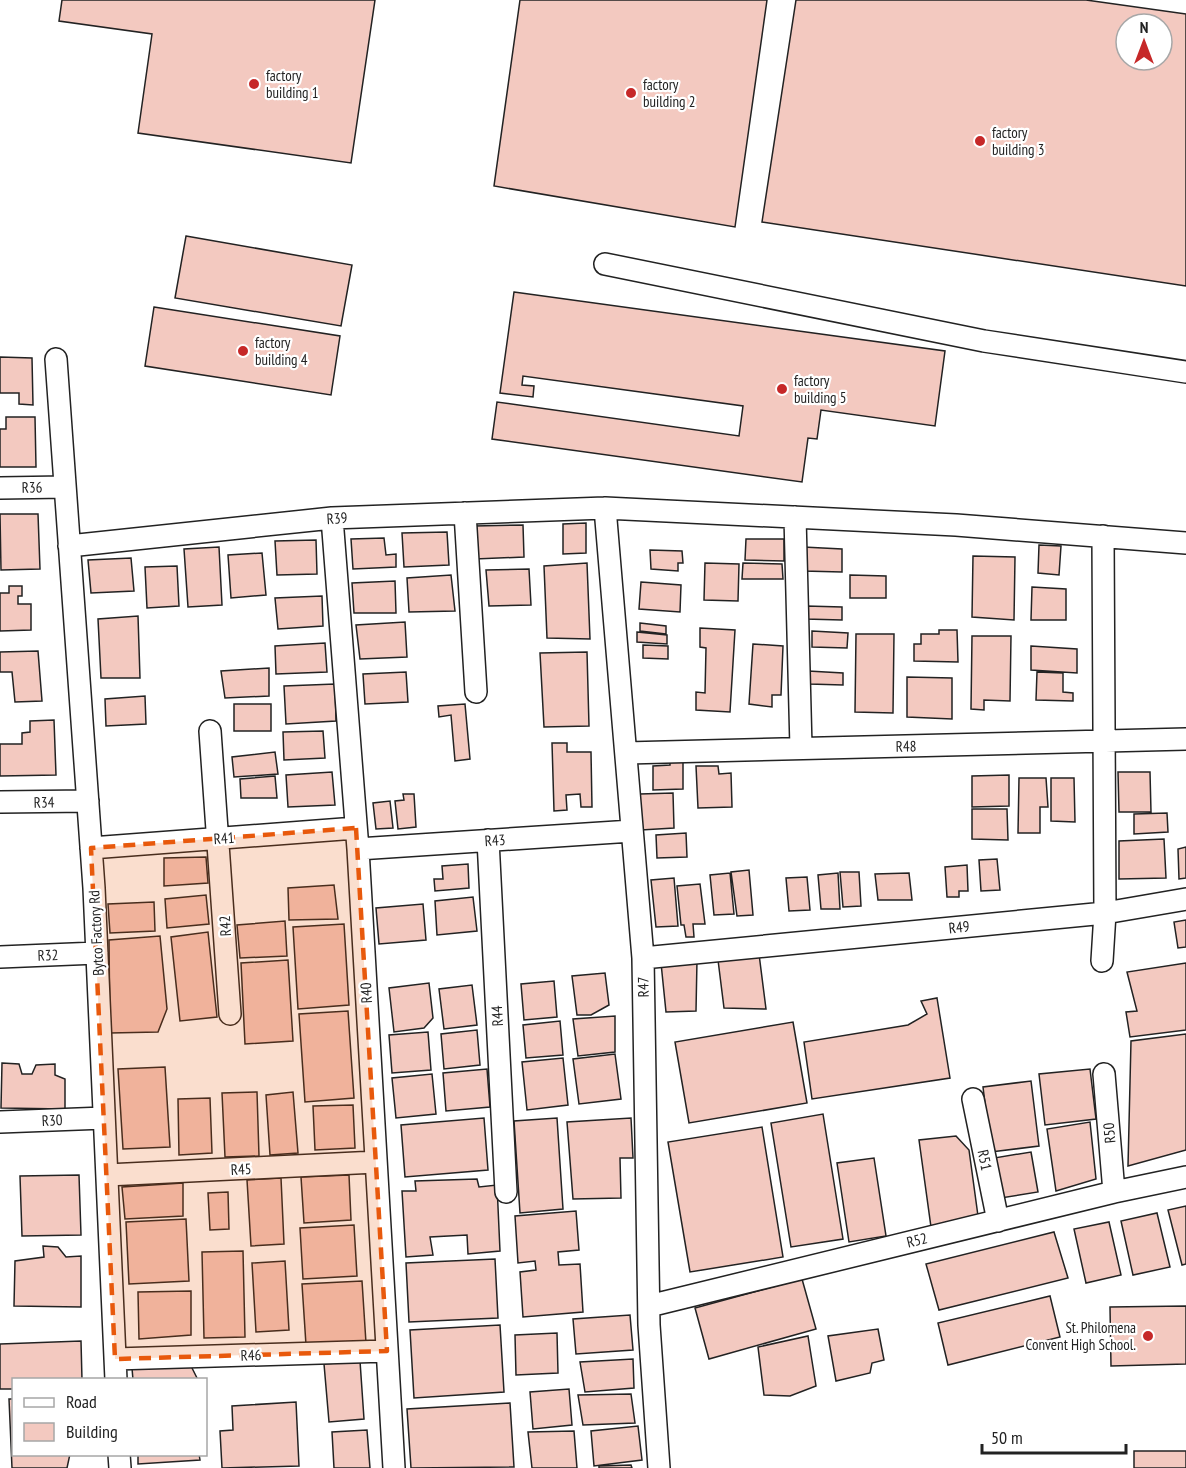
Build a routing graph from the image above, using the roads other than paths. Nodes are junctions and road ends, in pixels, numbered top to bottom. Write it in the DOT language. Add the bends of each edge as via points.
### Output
graph roads {
  1 [pos="605,264"];
  2 [pos="56,359"];
  3 [pos="1186,372"];
  4 [pos="65,487"];
  5 [pos="0,488"];
  6 [pos="605,508"];
  7 [pos="465,513"];
  8 [pos="795,517"];
  9 [pos="332,518"];
  10 [pos="1103,536"];
  11 [pos="1186,543"];
  12 [pos="69,546"];
  13 [pos="476,692"];
  14 [pos="210,731"];
  15 [pos="1186,739"];
  16 [pos="1103,741"];
  17 [pos="801,748"];
  18 [pos="626,753"];
  19 [pos="87,801"];
  20 [pos="0,802"];
  21 [pos="356,828"];
  22 [pos="632,831"];
  23 [pos="219,838"];
  24 [pos="488,840"];
  25 [pos="91,848"];
  26 [pos="358,849"];
  27 [pos="1186,899"];
  28 [pos="1105,913"];
  29 [pos="97,953"];
  30 [pos="0,957"];
  31 [pos="642,958"];
  32 [pos="1102,961"];
  33 [pos="230,1014"];
  34 [pos="1104,1074"];
  35 [pos="973,1099"];
  36 [pos="104,1118"];
  37 [pos="0,1122"];
  38 [pos="376,1162"];
  39 [pos="107,1175"];
  40 [pos="1186,1177"];
  41 [pos="506,1192"];
  42 [pos="1114,1192"];
  43 [pos="998,1221"];
  44 [pos="649,1306"];
  45 [pos="387,1351"];
  46 [pos="116,1369"];
  47 [pos="393,1468"];
  48 [pos="659,1468"];
  1 -- 3 [label="street" via="984,341"];
  2 -- 4 [label="street, Bytco Factory Rd"];
  4 -- 5 [label="street, R36"];
  4 -- 12 [label="street, Bytco Factory Rd"];
  6 -- 7 [label="street, R39"];
  6 -- 8 [label="street, R39"];
  6 -- 18 [label="street, R47"];
  7 -- 9 [label="street, R39"];
  7 -- 13 [label="street"];
  8 -- 10 [label="street, R39"];
  8 -- 17 [label="street"];
  9 -- 12 [label="street, R39"];
  9 -- 21 [label="street, R40"];
  10 -- 11 [label="street, R39"];
  10 -- 16 [label="street"];
  12 -- 19 [label="street, Bytco Factory Rd"];
  14 -- 23 [label="street, R42"];
  15 -- 16 [label="street, R48"];
  16 -- 17 [label="street, R48"];
  16 -- 28 [label="street"];
  17 -- 18 [label="street, R48"];
  18 -- 22 [label="street, R47"];
  19 -- 20 [label="street, R34"];
  19 -- 25 [label="street, Bytco Factory Rd"];
  21 -- 23 [label="street, R41"];
  21 -- 26 [label="street, R40"];
  22 -- 24 [label="street, R43"];
  22 -- 31 [label="street, R47"];
  23 -- 25 [label="street, R41"];
  23 -- 33 [label="street, R42"];
  24 -- 26 [label="street, R43"];
  24 -- 41 [label="street, R44"];
  25 -- 29 [label="street, Bytco Factory Rd"];
  26 -- 38 [label="street, R40"];
  27 -- 28 [label="street, R49"];
  28 -- 31 [label="street, R49"];
  28 -- 32 [label="street"];
  29 -- 30 [label="street, R32"];
  29 -- 36 [label="street, Bytco Factory Rd"];
  31 -- 44 [label="street, R47"];
  34 -- 42 [label="street, R50"];
  35 -- 43 [label="street, R51"];
  36 -- 37 [label="street, R30"];
  36 -- 39 [label="street, Bytco Factory Rd"];
  38 -- 39 [label="street, R45"];
  38 -- 45 [label="street, R40"];
  39 -- 46 [label="street, Bytco Factory Rd"];
  40 -- 42 [label="street, R52"];
  42 -- 43 [label="street, R52"];
  43 -- 44 [label="street, R52"];
  44 -- 48 [label="street, R47"];
  45 -- 46 [label="street, R46"];
  45 -- 47 [label="street, R40"];
}
